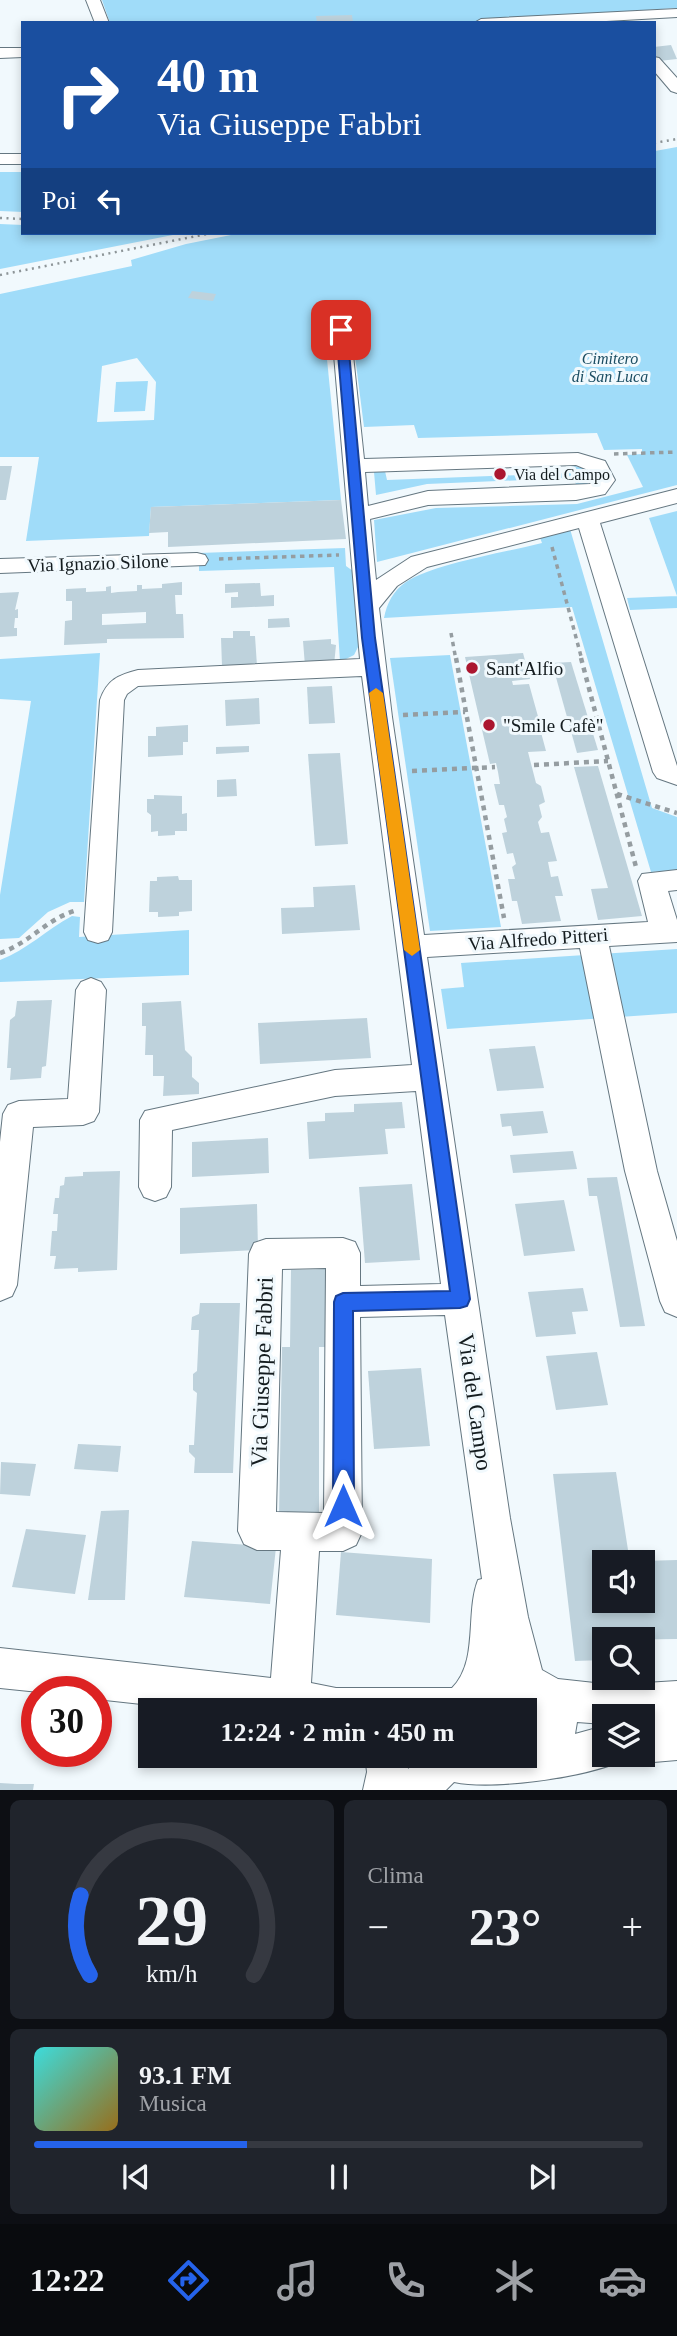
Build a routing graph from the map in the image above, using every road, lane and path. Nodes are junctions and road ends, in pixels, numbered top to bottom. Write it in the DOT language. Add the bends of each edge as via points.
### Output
graph roads {
  1 [pos="93,0"];
  2 [pos="677,13"];
  3 [pos="101,21"];
  4 [pos="510,21"];
  5 [pos="21,52"];
  6 [pos="0,53"];
  7 [pos="656,64"];
  8 [pos="656,84"];
  9 [pos="677,90"];
  10 [pos="0,159"];
  11 [pos="21,159"];
  12 [pos="339,308"];
  13 [pos="677,452"];
  14 [pos="353,457"];
  15 [pos="595,460"];
  16 [pos="677,496"];
  17 [pos="359,515"];
  18 [pos="587,518"];
  19 [pos="551,545"];
  20 [pos="362,554"];
  21 [pos="197,560"];
  22 [pos="0,566"];
  23 [pos="367,608"];
  24 [pos="450,633"];
  25 [pos="373,667"];
  26 [pos="465,712"];
  27 [pos="379,716"];
  28 [pos="608,761"];
  29 [pos="534,765"];
  30 [pos="495,767"];
  31 [pos="475,768"];
  32 [pos="387,773"];
  33 [pos="677,776"];
  34 [pos="617,793"];
  35 [pos="677,813"];
  36 [pos="637,872"];
  37 [pos="677,880"];
  38 [pos="99,920"];
  39 [pos="671,931"];
  40 [pos="592,936"];
  41 [pos="509,941"];
  42 [pos="411,947"];
  43 [pos="0,953"];
  44 [pos="91,990"];
  45 [pos="429,1077"];
  46 [pos="155,1187"];
  47 [pos="0,1285"];
  48 [pos="460,1299"];
  49 [pos="677,1301"];
  50 [pos="343,1302"];
  51 [pos="491,1518"];
  52 [pos="301,1532"];
  53 [pos="0,1668"];
  54 [pos="538,1691"];
  55 [pos="272,1698"];
  56 [pos="290,1698"];
  57 [pos="467,1698"];
  58 [pos="472,1698"];
  59 [pos="677,1701"];
  60 [pos="677,1739"];
  61 [pos="655,1741"];
  62 [pos="592,1750"];
  63 [pos="538,1764"];
  64 [pos="388,1768"];
  65 [pos="466,1769"];
  66 [pos="384,1790"];
  67 [pos="417,1790"];
  1 -- 3 [label="street"];
  2 -- 4 [label="street"];
  5 -- 6 [label="street"];
  7 -- 9 [label="street"];
  8 -- 9 [label="street" via="664,93"];
  10 -- 11 [label="street"];
  12 -- 14 [label="street, Via del Campo"];
  13 -- 15 [label="path"];
  14 -- 15 [label="street"];
  14 -- 17 [label="street, Via del Campo"];
  15 -- 17 [label="street" via="604,480 589,491 428,498"];
  16 -- 18 [label="street"];
  17 -- 20 [label="street, Via del Campo"];
  18 -- 23 [label="street" via="419,562 394,576"];
  18 -- 33 [label="street" via="666,772"];
  19 -- 28 [label="path"];
  20 -- 21 [label="path"];
  20 -- 23 [label="street, Via del Campo"];
  21 -- 22 [label="street, Via Ignazio Silone"];
  23 -- 25 [label="street, Via del Campo"];
  24 -- 26 [label="path"];
  25 -- 27 [label="street, Via del Campo"];
  25 -- 38 [label="street" via="138,678 122,683 112,700"];
  26 -- 27 [label="path"];
  26 -- 31 [label="path"];
  27 -- 32 [label="street, Via del Campo"];
  28 -- 29 [label="path"];
  28 -- 34 [label="path"];
  30 -- 31 [label="path"];
  31 -- 32 [label="path"];
  31 -- 41 [label="path"];
  32 -- 42 [label="street, Via del Campo"];
  34 -- 35 [label="path"];
  34 -- 36 [label="path"];
  37 -- 39 [label="street, Via Alfredo Pitteri" via="652,881"];
  38 -- 43 [label="path" via="74,911 58,916 22,944"];
  39 -- 40 [label="street, Via Alfredo Pitteri"];
  40 -- 41 [label="street, Via Alfredo Pitteri"];
  40 -- 49 [label="street" via="641,1171"];
  41 -- 42 [label="street, Via Alfredo Pitteri"];
  42 -- 45 [label="street, Via del Campo"];
  44 -- 47 [label="street" via="83,1112 19,1114"];
  45 -- 46 [label="street" via="335,1083 156,1120"];
  45 -- 48 [label="street, Via del Campo"];
  48 -- 50 [label="street"];
  48 -- 51 [label="street, Via del Campo"];
  50 -- 52 [label="street, Via Giuseppe Fabbri" via="343,1532"];
  50 -- 52 [label="street, Via Giuseppe Fabbri" via="343,1253 266,1254 257,1531"];
  51 -- 54 [label="street, Via del Campo" via="508,1617"];
  51 -- 57 [label="street, Via del Campo" via="492,1623 486,1661"];
  52 -- 56 [label="street"];
  53 -- 55 [label="street"];
  54 -- 58 [label="street" via="508,1682 489,1685"];
  54 -- 59 [label="street" via="613,1705"];
  54 -- 63 [label="street" via="556,1709 557,1727 551,1747"];
  60 -- 61 [label="street"];
  62 -- 63 [label="street"];
  63 -- 65 [label="street" via="503,1777"];
  64 -- 66 [label="street"];
  65 -- 67 [label="street"];
}
